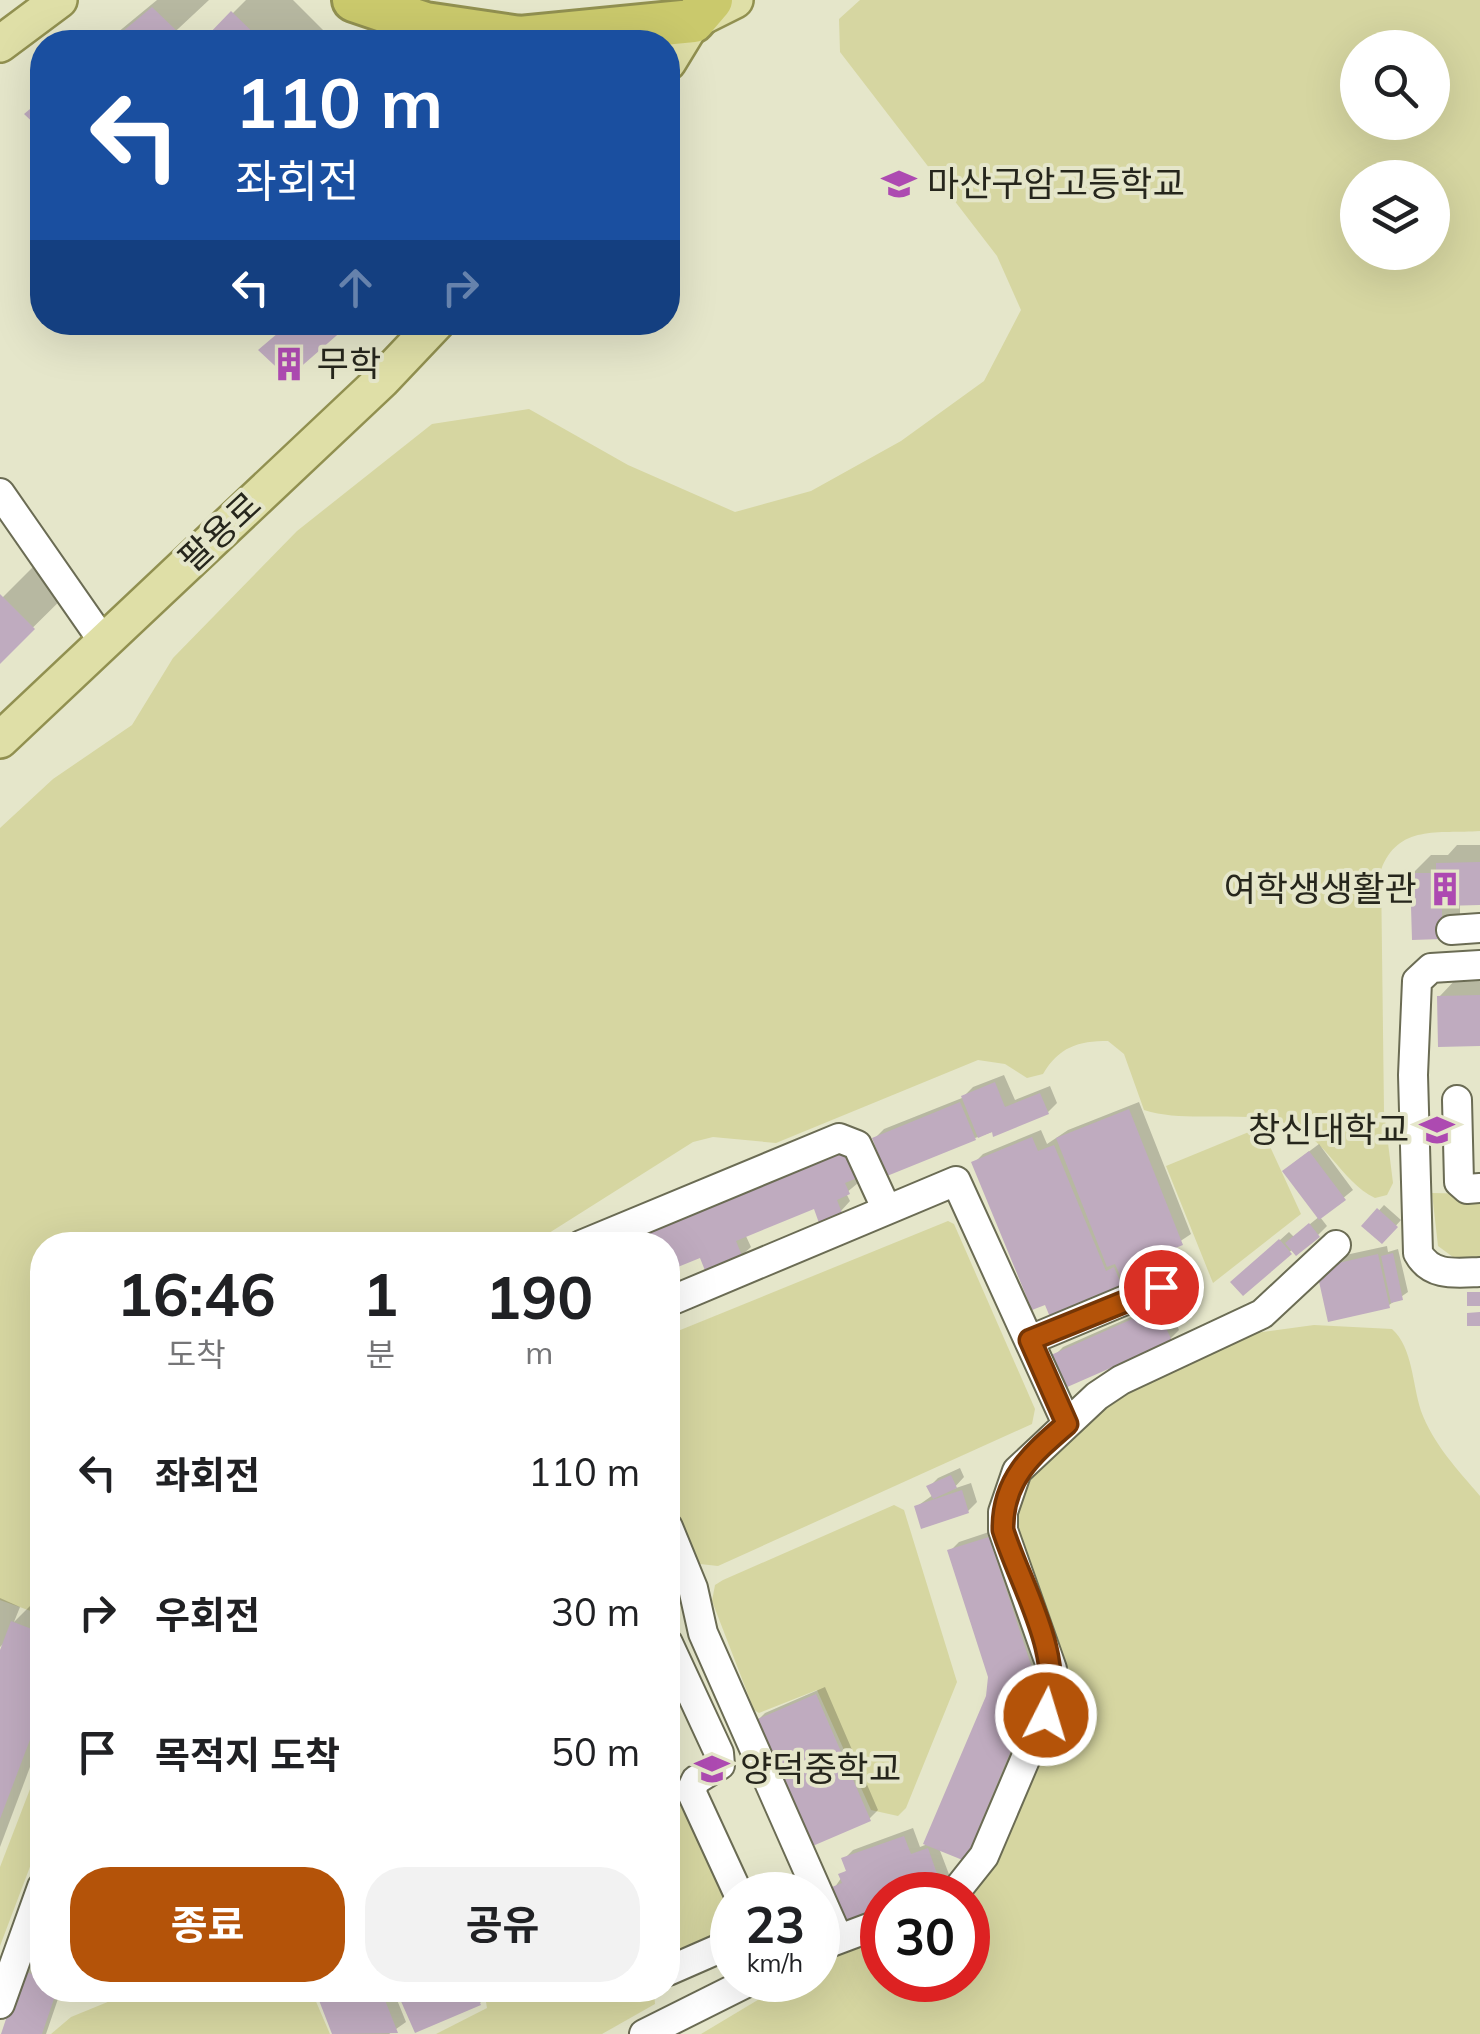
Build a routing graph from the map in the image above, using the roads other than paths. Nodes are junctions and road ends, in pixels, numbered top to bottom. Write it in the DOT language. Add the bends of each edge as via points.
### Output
graph roads {
  1 [pos="59,0"];
  2 [pos="354,0"];
  3 [pos="735,0"];
  4 [pos="700,7"];
  5 [pos="462,30"];
  6 [pos="578,30"];
  7 [pos="680,41"];
  8 [pos="0,44"];
  9 [pos="425,335"];
  10 [pos="0,494"];
  11 [pos="11,529"];
  12 [pos="103,641"];
  13 [pos="0,740"];
  14 [pos="1480,928"];
  15 [pos="1451,930"];
  16 [pos="1480,964"];
  17 [pos="1468,1100"];
  18 [pos="1414,1101"];
  19 [pos="1480,1188"];
  20 [pos="886,1208"];
  21 [pos="612,1232"];
  22 [pos="1336,1245"];
  23 [pos="1480,1272"];
  24 [pos="680,1297"];
  25 [pos="1176,1306"];
  26 [pos="1030,1340"];
  27 [pos="1067,1424"];
  28 [pos="680,1557"];
  29 [pos="680,1668"];
  30 [pos="728,1872"];
  31 [pos="799,1872"];
  32 [pos="971,1872"];
  33 [pos="30,1921"];
  34 [pos="710,1953"];
  35 [pos="680,1967"];
  36 [pos="710,2001"];
  37 [pos="678,2002"];
  38 [pos="0,2004"];
  39 [pos="684,2014"];
  40 [pos="644,2034"];
  1 -- 8 [label="main road"];
  2 -- 5 [label="highway"];
  3 -- 4 [label="main road"];
  4 -- 6 [label="highway"];
  4 -- 7 [label="main road"];
  9 -- 12 [label="main road, 팔용로"];
  10 -- 11 [label="street"];
  11 -- 12 [label="street"];
  12 -- 13 [label="main road, 팔용로"];
  14 -- 15 [label="street"];
  16 -- 18 [label="street" via="1431,968 1417,981"];
  17 -- 18 [label="street"];
  17 -- 19 [label="street" via="1459,1182"];
  18 -- 23 [label="street" via="1418,1252 1422,1262 1442,1272"];
  20 -- 21 [label="street" via="857,1145 839,1138"];
  20 -- 24 [label="street"];
  20 -- 26 [label="street" via="948,1181 961,1184"];
  22 -- 27 [label="street" via="1262,1314 1121,1380"];
  25 -- 26 [label="street" via="1161,1287"];
  26 -- 27 [label="street"];
  27 -- 32 [label="street" via="1016,1471 1003,1512 1008,1545 1052,1669 1053,1694"];
  28 -- 31 [label="street" via="703,1633"];
  29 -- 30 [label="street" via="719,1753 720,1765 691,1791"];
  33 -- 38 [label="street"];
  34 -- 35 [label="street"];
  36 -- 39 [label="street"];
  37 -- 39 [label="street"];
  39 -- 40 [label="street"];
}
